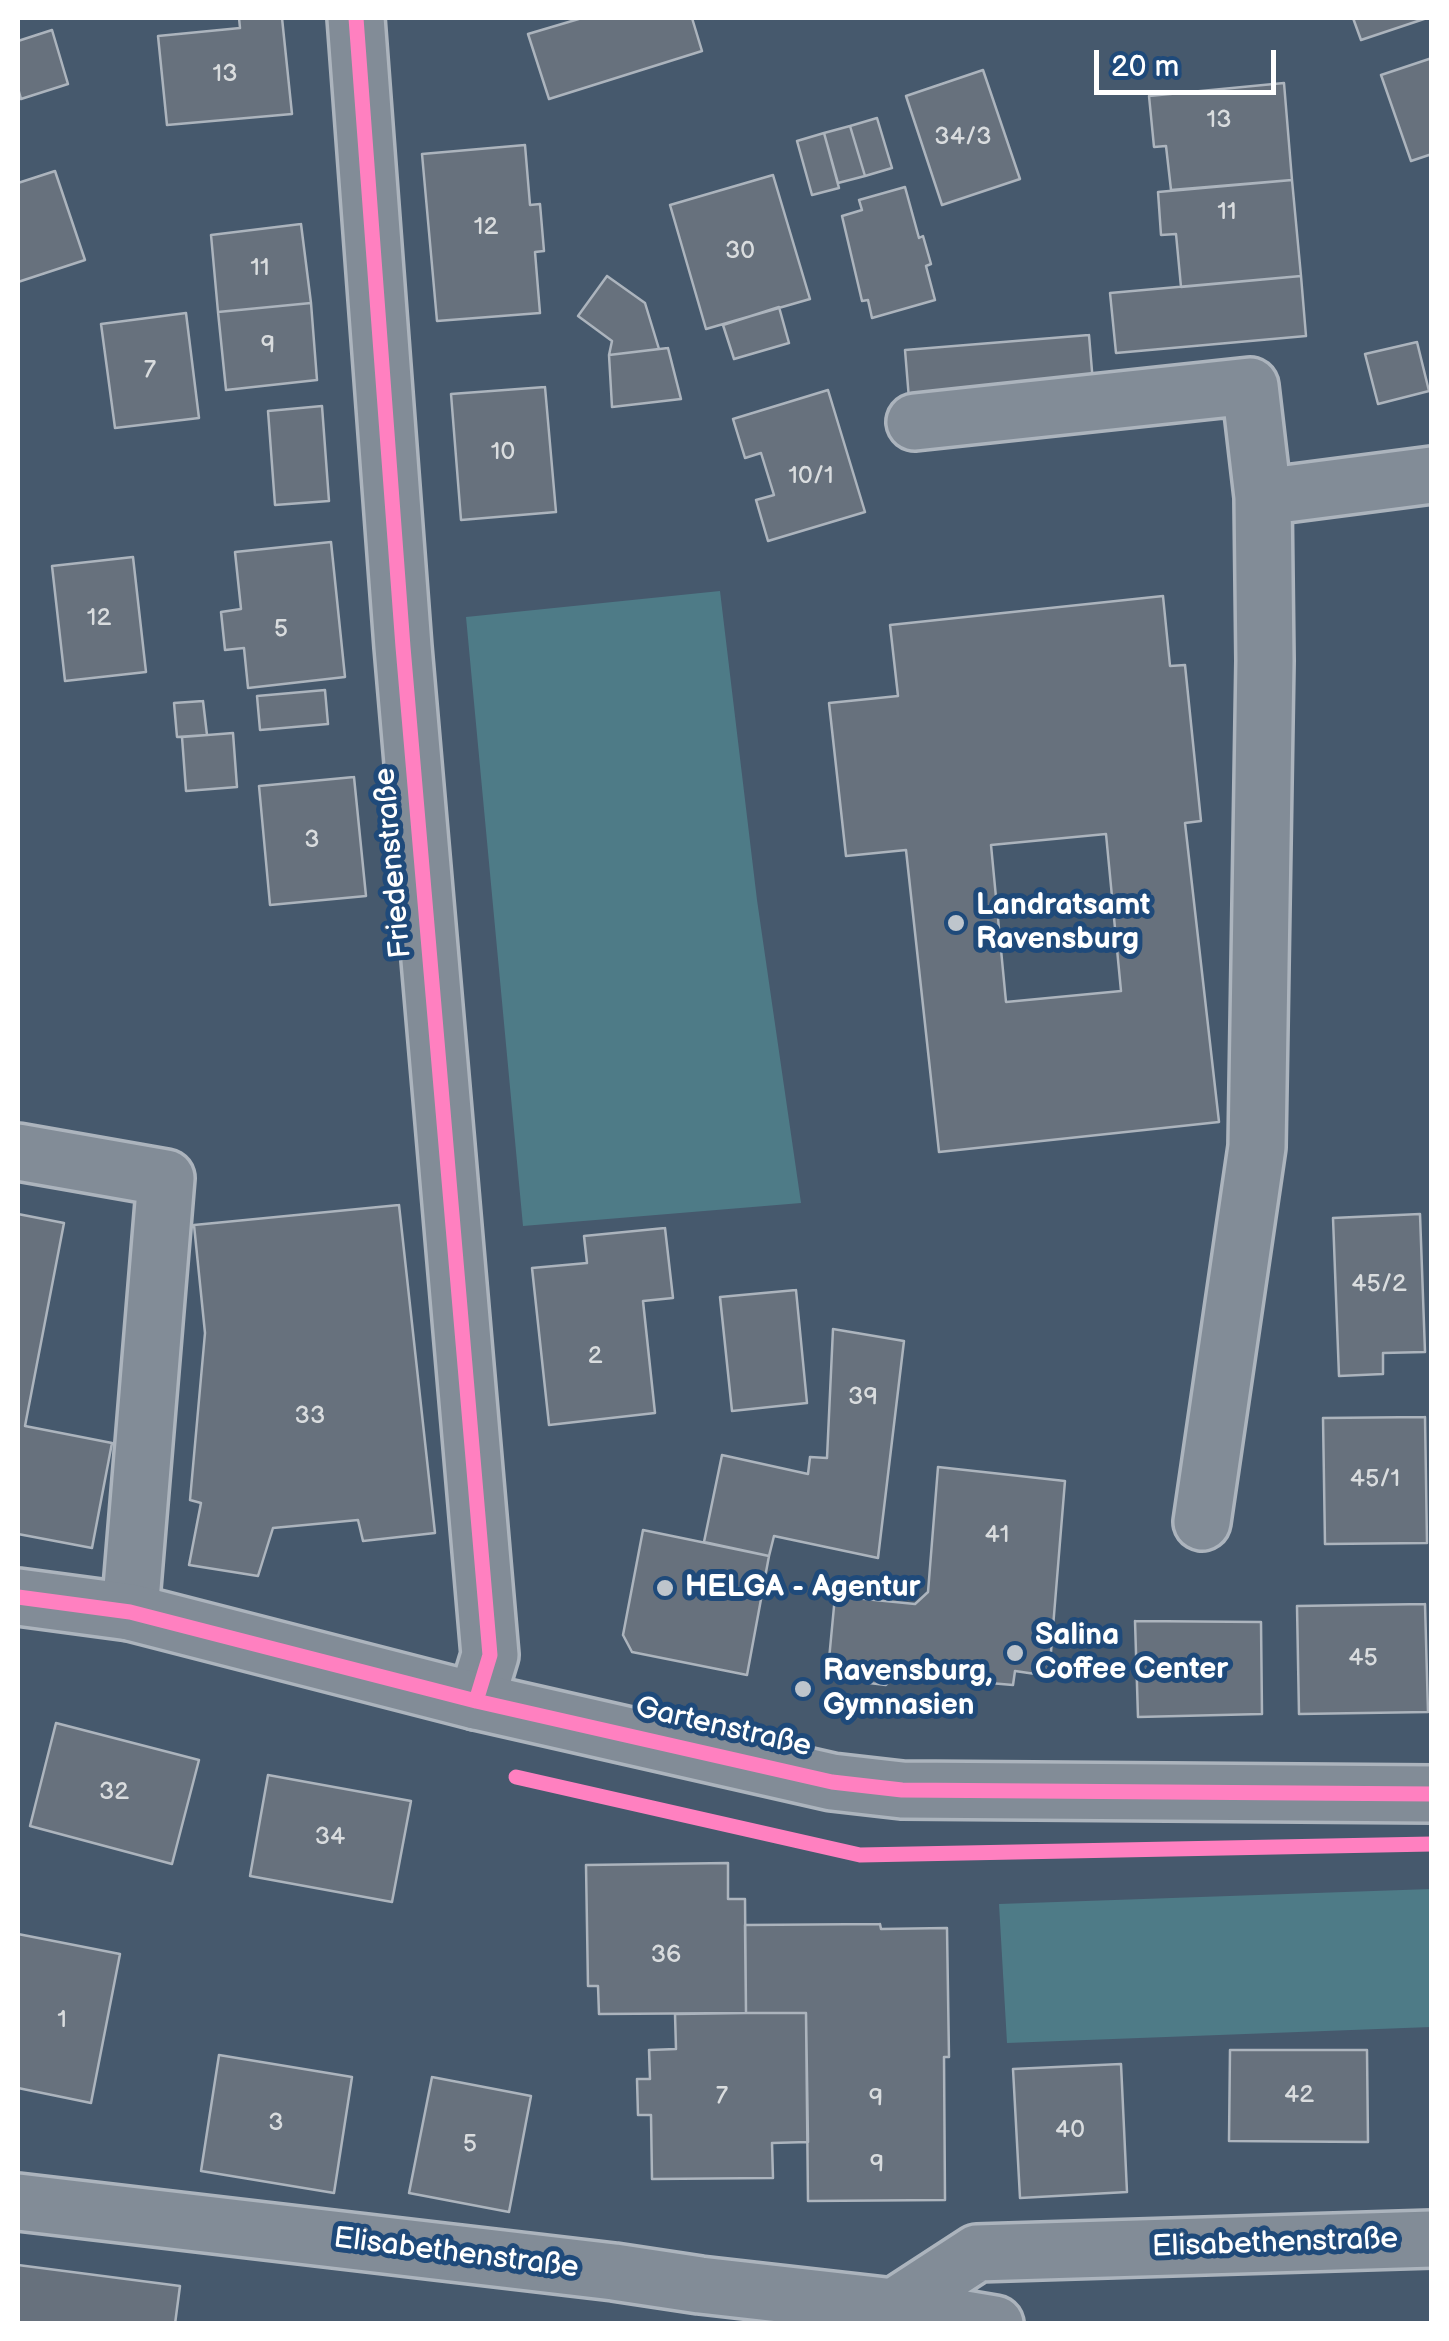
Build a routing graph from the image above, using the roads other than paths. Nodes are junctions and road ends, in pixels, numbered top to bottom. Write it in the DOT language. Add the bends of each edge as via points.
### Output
graph roads {
  1 [pos="356,18"];
  2 [pos="915,422"];
  3 [pos="1432,474"];
  4 [pos="1263,496"];
  5 [pos="18,1152"];
  6 [pos="1202,1522"];
  7 [pos="18,1597"];
  8 [pos="130,1612"];
  9 [pos="476,1701"];
  10 [pos="1432,1794"];
  11 [pos="18,2202"];
  12 [pos="1432,2238"];
  13 [pos="894,2307"];
  14 [pos="995,2324"];
  1 -- 9 [label="street, Friedenstraße" via="490,1655"];
  2 -- 4 [label="street" via="1250,386"];
  3 -- 4 [label="street"];
  4 -- 6 [label="street" via="1258,1147"];
  5 -- 8 [label="street" via="166,1178"];
  7 -- 8 [label="street, Gartenstraße"];
  8 -- 9 [label="street, Gartenstraße"];
  9 -- 10 [label="street, Gartenstraße" via="832,1782 902,1790"];
  11 -- 13 [label="street, Elisabethenstraße"];
  12 -- 13 [label="street, Elisabethenstraße" via="977,2253"];
  13 -- 14 [label="street, Elisabethenstraße"];
}
